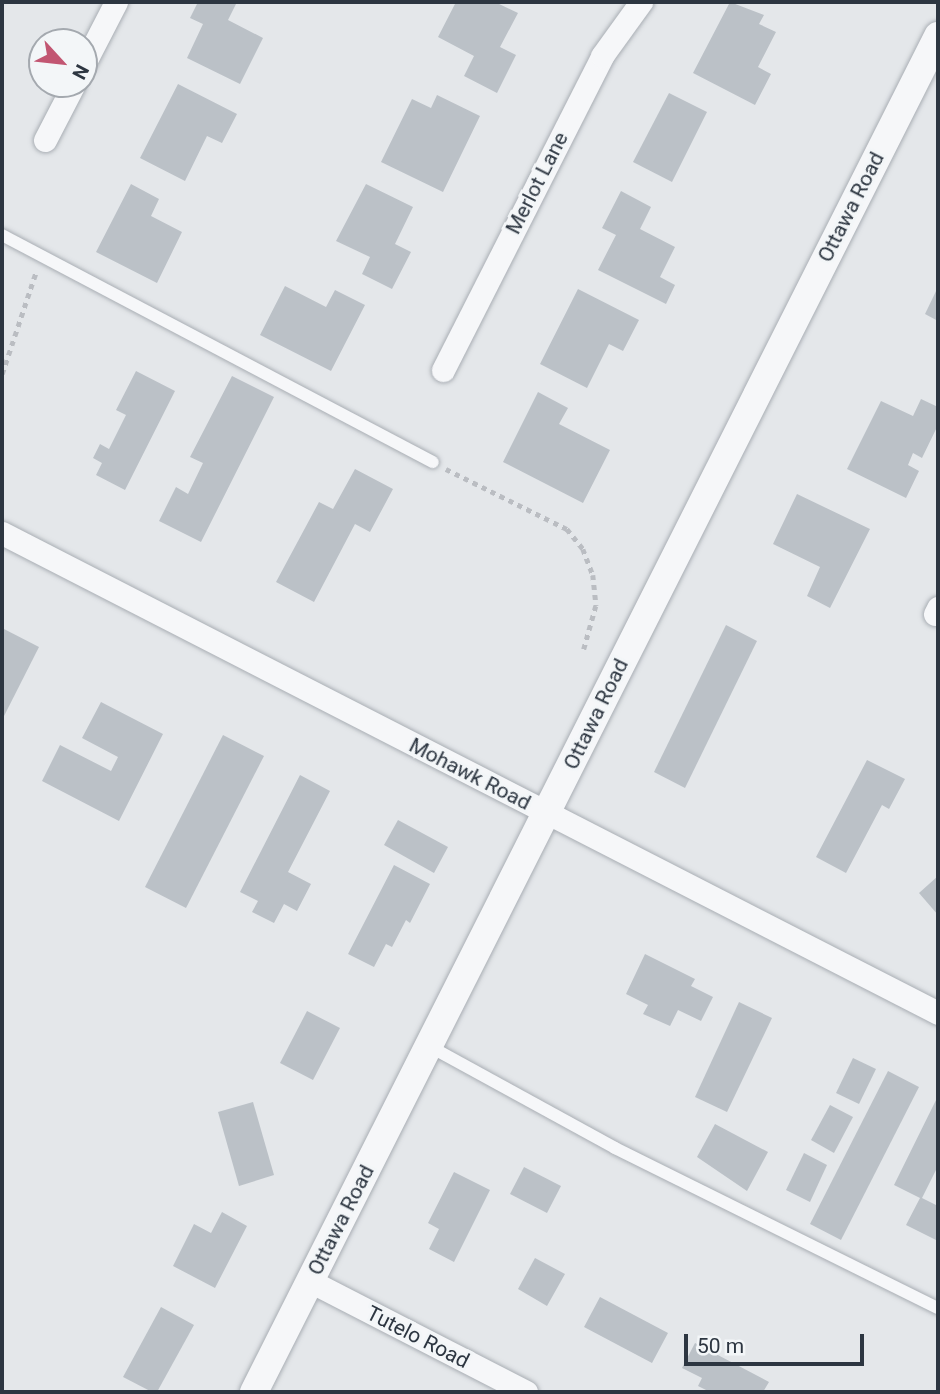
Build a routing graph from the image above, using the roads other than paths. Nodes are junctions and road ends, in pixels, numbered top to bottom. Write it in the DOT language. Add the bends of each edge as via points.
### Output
graph roads {
  1 [pos="116,2"];
  2 [pos="641,2"];
  3 [pos="938,36"];
  4 [pos="98,37"];
  5 [pos="67,98"];
  6 [pos="45,140"];
  7 [pos="2,235"];
  8 [pos="443,370"];
  9 [pos="433,462"];
  10 [pos="2,533"];
  11 [pos="547,814"];
  12 [pos="938,1013"];
  13 [pos="429,1046"];
  14 [pos="310,1281"];
  15 [pos="938,1308"];
  16 [pos="254,1392"];
  17 [pos="526,1392"];
  1 -- 4 [label="street"];
  2 -- 8 [label="street, Merlot Lane" via="602,56"];
  3 -- 11 [label="street, Ottawa Road"];
  5 -- 6 [label="street"];
  7 -- 9 [label="lane"];
  10 -- 11 [label="street, Mohawk Road"];
  11 -- 12 [label="street, Mohawk Road"];
  11 -- 13 [label="street, Ottawa Road"];
  13 -- 14 [label="street, Ottawa Road"];
  13 -- 15 [label="lane" via="615,1148"];
  14 -- 16 [label="street, Ottawa Road"];
  14 -- 17 [label="street, Tutelo Road"];
}
